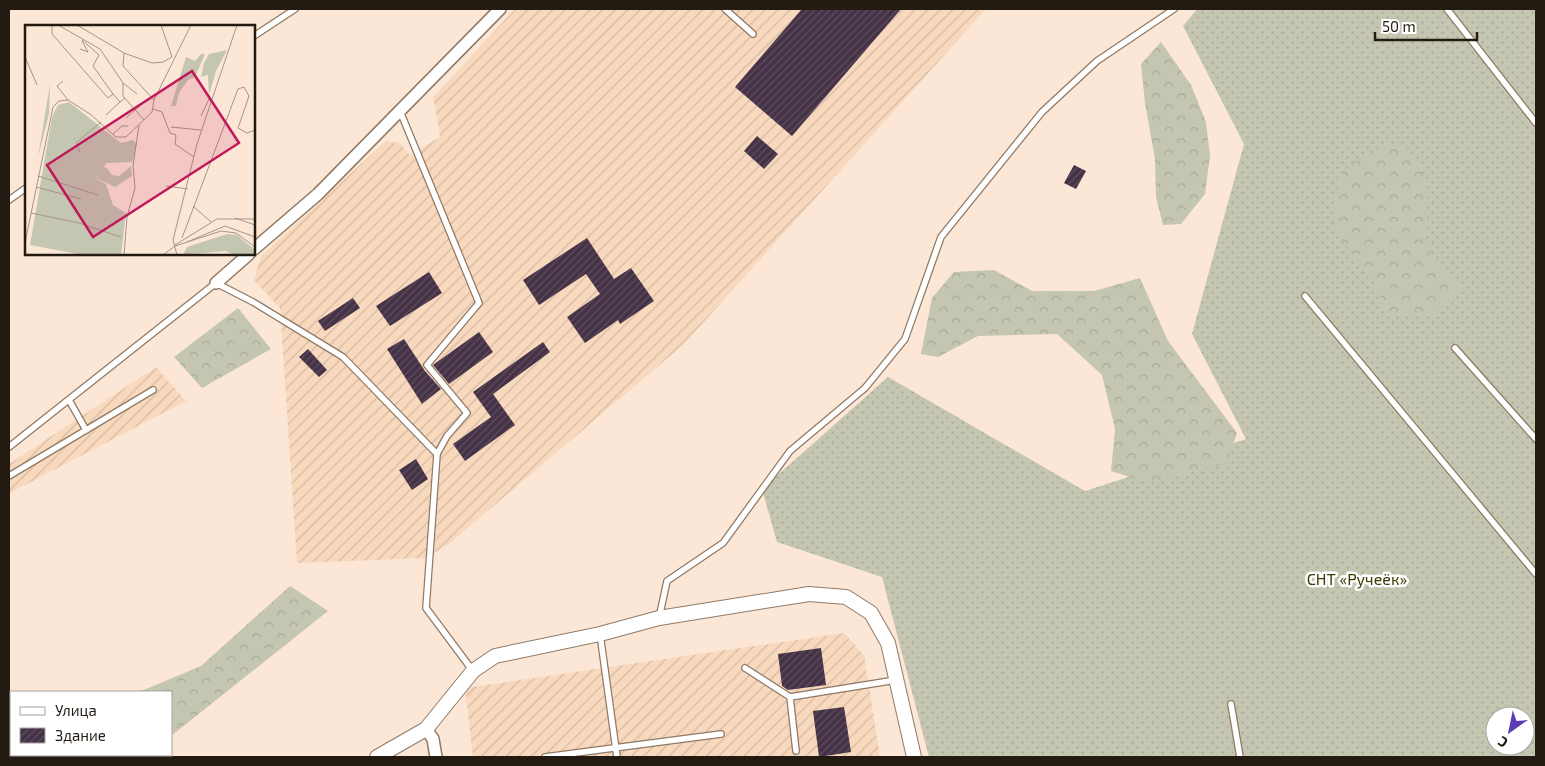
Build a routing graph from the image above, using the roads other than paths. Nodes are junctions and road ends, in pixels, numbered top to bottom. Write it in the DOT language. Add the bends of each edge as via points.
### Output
graph roads {
  1 [pos="295,9"];
  2 [pos="500,9"];
  3 [pos="725,9"];
  4 [pos="1174,9"];
  5 [pos="1447,9"];
  6 [pos="753,34"];
  7 [pos="255,35"];
  8 [pos="400,110"];
  9 [pos="1536,123"];
  10 [pos="25,189"];
  11 [pos="9,200"];
  12 [pos="255,248"];
  13 [pos="247,255"];
  14 [pos="216,283"];
  15 [pos="1305,296"];
  16 [pos="1455,348"];
  17 [pos="153,390"];
  18 [pos="69,400"];
  19 [pos="86,430"];
  20 [pos="1536,439"];
  21 [pos="9,447"];
  22 [pos="437,454"];
  23 [pos="9,476"];
  24 [pos="1536,574"];
  25 [pos="659,618"];
  26 [pos="600,634"];
  27 [pos="745,668"];
  28 [pos="473,671"];
  29 [pos="896,680"];
  30 [pos="790,697"];
  31 [pos="1231,704"];
  32 [pos="426,729"];
  33 [pos="721,734"];
  34 [pos="616,748"];
  35 [pos="796,751"];
  36 [pos="377,757"];
  37 [pos="436,757"];
  38 [pos="545,757"];
  39 [pos="617,757"];
  40 [pos="914,757"];
  41 [pos="1240,757"];
  1 -- 7 [label="lane"];
  2 -- 8 [label="street"];
  3 -- 6 [label="lane"];
  4 -- 25 [label="lane" via="1097,61 1042,112 941,237 905,339 865,388 790,451 724,543 667,580"];
  5 -- 9 [label="lane"];
  8 -- 12 [label="street" via="318,194"];
  8 -- 22 [label="lane" via="479,303 427,364 466,413 446,436"];
  10 -- 11 [label="lane"];
  13 -- 14 [label="street"];
  14 -- 18 [label="lane"];
  14 -- 22 [label="lane" via="343,357"];
  15 -- 24 [label="lane"];
  16 -- 20 [label="lane"];
  17 -- 19 [label="lane"];
  18 -- 19 [label="lane"];
  18 -- 21 [label="lane"];
  19 -- 23 [label="lane"];
  22 -- 28 [label="lane" via="426,608"];
  25 -- 26 [label="street"];
  25 -- 29 [label="street" via="809,594 846,597 871,613 888,643"];
  26 -- 28 [label="street" via="495,656"];
  26 -- 34 [label="lane"];
  27 -- 30 [label="lane"];
  28 -- 32 [label="street"];
  29 -- 30 [label="lane"];
  29 -- 40 [label="street"];
  30 -- 35 [label="lane"];
  31 -- 41 [label="lane"];
  32 -- 36 [label="street"];
  32 -- 37 [label="street" via="433,739"];
  33 -- 34 [label="lane"];
  34 -- 38 [label="lane"];
  34 -- 39 [label="lane"];
}
